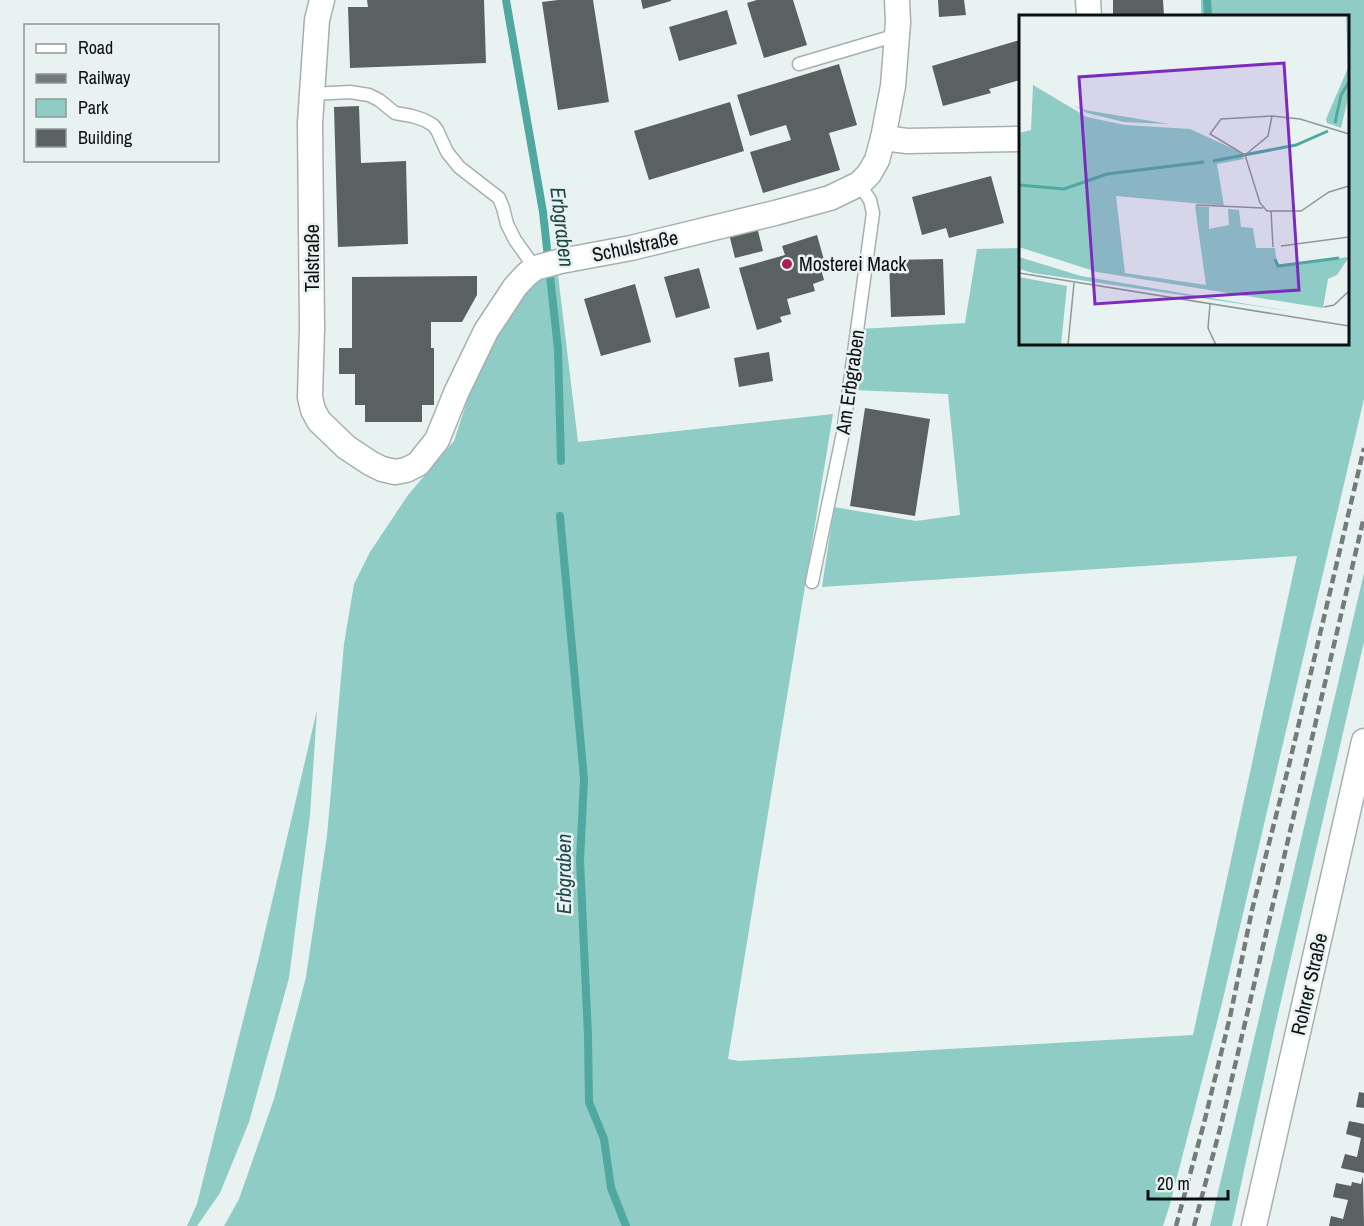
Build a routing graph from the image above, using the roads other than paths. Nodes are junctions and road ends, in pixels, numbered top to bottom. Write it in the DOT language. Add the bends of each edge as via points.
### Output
graph roads {
  1 [pos="322,0"];
  2 [pos="897,0"];
  3 [pos="1088,0"];
  4 [pos="1089,15"];
  5 [pos="897,35"];
  6 [pos="799,64"];
  7 [pos="312,94"];
  8 [pos="883,138"];
  9 [pos="1019,139"];
  10 [pos="859,184"];
  11 [pos="535,268"];
  12 [pos="395,472"];
  13 [pos="812,582"];
  14 [pos="1364,741"];
  15 [pos="1254,1226"];
  1 -- 7 [label="street, Talstraße"];
  2 -- 5 [label="street"];
  3 -- 4 [label="street"];
  5 -- 6 [label="lane"];
  5 -- 8 [label="street"];
  7 -- 11 [label="lane" via="369,95 395,113 433,125 459,167 499,198 515,240"];
  7 -- 12 [label="street, Talstraße" via="310,397 319,421 346,447 382,470"];
  8 -- 9 [label="street"];
  8 -- 10 [label="street" via="873,167"];
  10 -- 11 [label="street, Schulstraße" via="830,198 775,213"];
  10 -- 13 [label="lane, Am Erbgraben" via="873,213 843,433"];
  11 -- 12 [label="street, Schulstraße" via="515,286 486,331 437,440 417,464"];
  14 -- 15 [label="street, Rohrer Straße"];
}
